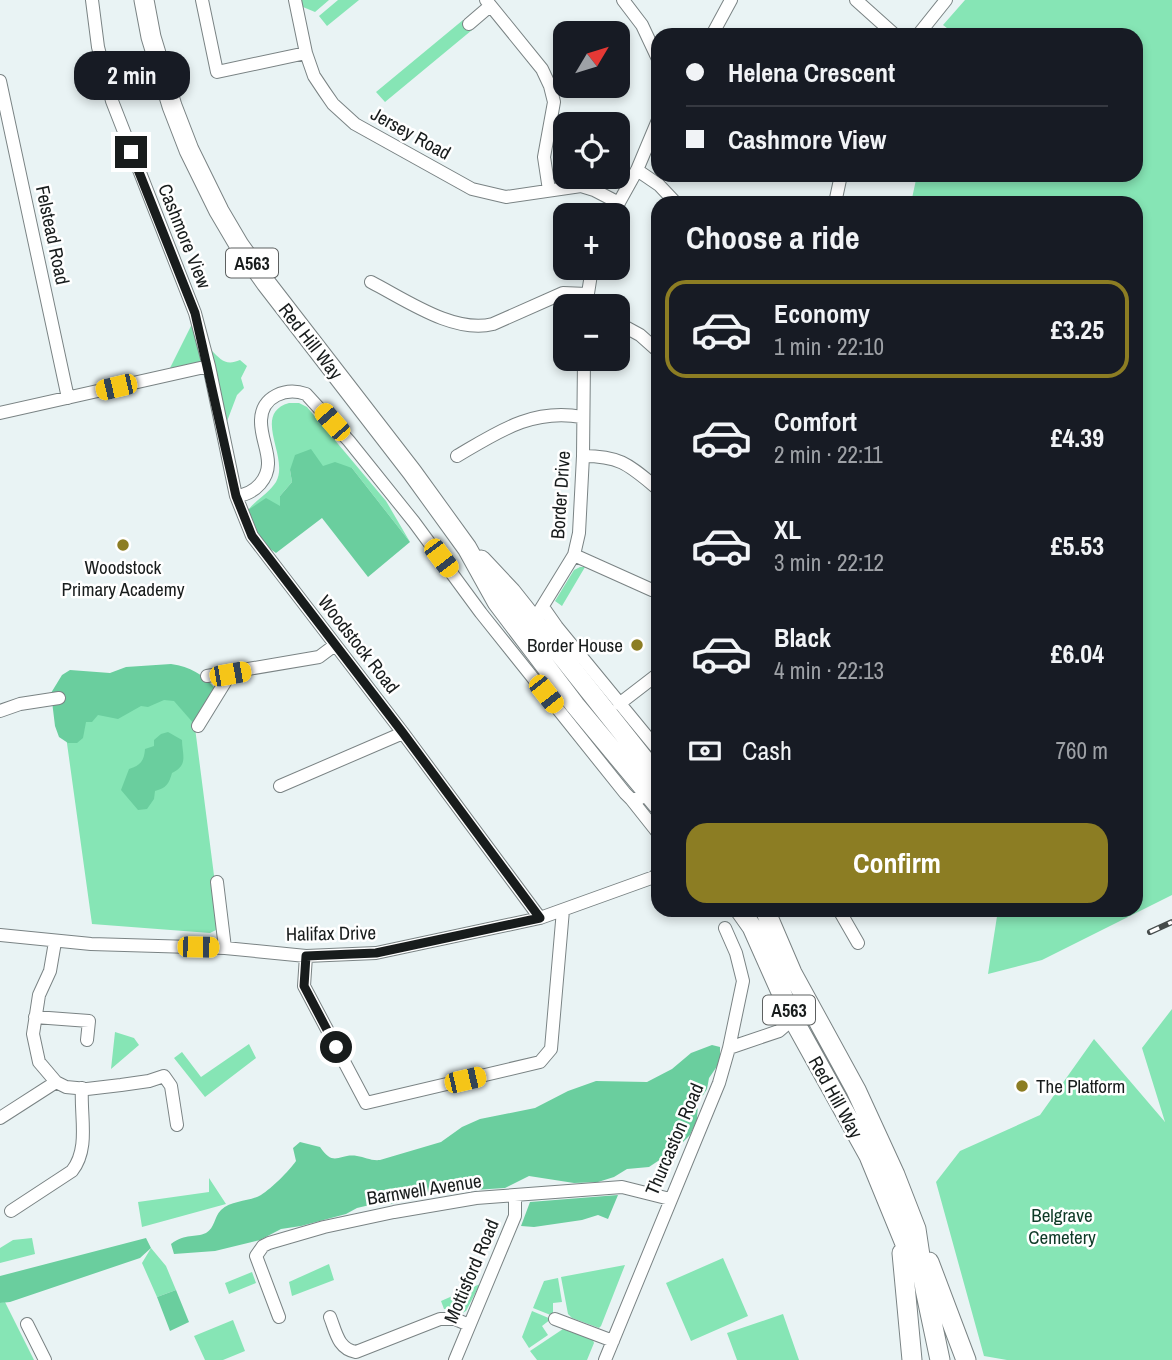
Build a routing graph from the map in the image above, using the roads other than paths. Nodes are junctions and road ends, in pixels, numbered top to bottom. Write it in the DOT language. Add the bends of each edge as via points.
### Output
graph roads {
  1 [pos="92,0"];
  2 [pos="144,0"];
  3 [pos="202,0"];
  4 [pos="295,0"];
  5 [pos="622,0"];
  6 [pos="731,0"];
  7 [pos="856,0"];
  8 [pos="946,0"];
  9 [pos="488,3"];
  10 [pos="469,24"];
  11 [pos="716,28"];
  12 [pos="887,28"];
  13 [pos="924,28"];
  14 [pos="651,44"];
  15 [pos="306,53"];
  16 [pos="0,80"];
  17 [pos="651,138"];
  18 [pos="638,170"];
  19 [pos="651,179"];
  20 [pos="656,182"];
  21 [pos="549,190"];
  22 [pos="670,196"];
  23 [pos="619,203"];
  24 [pos="372,282"];
  25 [pos="553,297"];
  26 [pos="630,330"];
  27 [pos="651,345"];
  28 [pos="209,366"];
  29 [pos="584,371"];
  30 [pos="68,398"];
  31 [pos="0,413"];
  32 [pos="582,417"];
  33 [pos="457,456"];
  34 [pos="583,456"];
  35 [pos="651,483"];
  36 [pos="236,496"];
  37 [pos="574,555"];
  38 [pos="651,590"];
  39 [pos="533,622"];
  40 [pos="335,645"];
  41 [pos="230,674"];
  42 [pos="207,676"];
  43 [pos="651,679"];
  44 [pos="59,698"];
  45 [pos="619,704"];
  46 [pos="0,711"];
  47 [pos="198,726"];
  48 [pos="403,733"];
  49 [pos="651,742"];
  50 [pos="280,786"];
  51 [pos="649,794"];
  52 [pos="651,878"];
  53 [pos="217,881"];
  54 [pos="562,910"];
  55 [pos="745,917"];
  56 [pos="768,917"];
  57 [pos="843,917"];
  58 [pos="540,918"];
  59 [pos="725,928"];
  60 [pos="0,935"];
  61 [pos="55,942"];
  62 [pos="858,943"];
  63 [pos="225,948"];
  64 [pos="306,956"];
  65 [pos="35,1017"];
  66 [pos="793,1019"];
  67 [pos="87,1040"];
  68 [pos="729,1048"];
  69 [pos="56,1082"];
  70 [pos="82,1088"];
  71 [pos="0,1118"];
  72 [pos="177,1125"];
  73 [pos="516,1195"];
  74 [pos="670,1199"];
  75 [pos="11,1211"];
  76 [pos="908,1231"];
  77 [pos="279,1317"];
  78 [pos="330,1317"];
  79 [pos="555,1319"];
  80 [pos="27,1324"];
  81 [pos="469,1325"];
  82 [pos="613,1341"];
  83 [pos="45,1360"];
  84 [pos="455,1360"];
  85 [pos="606,1360"];
  86 [pos="912,1360"];
  87 [pos="940,1360"];
  88 [pos="965,1360"];
  1 -- 28 [label="street, Cashmore View" via="112,101 195,313"];
  2 -- 39 [label="highway, Red Hill Way / A563" via="172,106 219,211 266,284 467,548 497,602"];
  3 -- 15 [label="street" via="217,72"];
  4 -- 15 [label="street, Jersey Road"];
  5 -- 14 [label="street"];
  6 -- 11 [label="street"];
  7 -- 12 [label="street"];
  8 -- 13 [label="street"];
  9 -- 10 [label="street"];
  9 -- 21 [label="street" via="542,69 550,86 554,102 544,157"];
  15 -- 21 [label="street, Jersey Road" via="314,76 333,104 377,137 480,192 506,197"];
  16 -- 30 [label="street, Felstead Road"];
  17 -- 18 [label="street"];
  18 -- 19 [label="street"];
  18 -- 23 [label="street"];
  20 -- 22 [label="street"];
  21 -- 23 [label="street, Jersey Road" via="581,186"];
  24 -- 25 [label="street" via="453,323 469,326 494,324"];
  26 -- 27 [label="street"];
  28 -- 30 [label="street"];
  28 -- 36 [label="street, Woodstock Road"];
  29 -- 32 [label="street, Border Drive"];
  30 -- 31 [label="street"];
  32 -- 33 [label="street" via="544,415 522,421"];
  32 -- 34 [label="street, Border Drive"];
  34 -- 35 [label="street" via="609,456"];
  34 -- 37 [label="street, Border Drive"];
  36 -- 40 [label="street, Woodstock Road" via="252,536"];
  36 -- 51 [label="street" via="256,489 268,470 261,419 265,407 283,391 306,394 481,612"];
  37 -- 38 [label="street"];
  37 -- 39 [label="street, Border Drive"];
  39 -- 45 [label="street"];
  39 -- 51 [label="highway, Red Hill Way / A563" via="575,705"];
  40 -- 41 [label="street" via="319,657"];
  40 -- 48 [label="street, Woodstock Road"];
  41 -- 42 [label="street"];
  41 -- 47 [label="street"];
  43 -- 45 [label="street"];
  44 -- 46 [label="street"];
  45 -- 49 [label="street"];
  48 -- 50 [label="street"];
  48 -- 58 [label="street, Woodstock Road"];
  52 -- 54 [label="street, Halifax Drive"];
  53 -- 63 [label="street"];
  54 -- 58 [label="street, Halifax Drive"];
  54 -- 64 [label="street" via="551,1049 540,1062 366,1103 304,986"];
  55 -- 66 [label="highway, Red Hill Way / A563"];
  56 -- 76 [label="highway, Red Hill Way / A563" via="895,1175"];
  57 -- 62 [label="street"];
  58 -- 64 [label="street, Halifax Drive" via="376,953"];
  59 -- 68 [label="street, Thurcaston Road" via="743,981"];
  60 -- 61 [label="street, Halifax Drive"];
  61 -- 63 [label="street, Halifax Drive"];
  61 -- 65 [label="street"];
  63 -- 64 [label="street, Halifax Drive"];
  65 -- 67 [label="street" via="89,1021"];
  65 -- 69 [label="street" via="33,1034 40,1062"];
  66 -- 68 [label="street" via="779,1031"];
  66 -- 76 [label="highway, Red Hill Way / A563"];
  68 -- 74 [label="street, Thurcaston Road"];
  69 -- 70 [label="street"];
  69 -- 71 [label="street"];
  70 -- 72 [label="street" via="163,1076 172,1086"];
  70 -- 75 [label="street" via="83,1151 77,1165"];
  73 -- 74 [label="street, Barnwell Avenue" via="622,1187"];
  73 -- 77 [label="street, Barnwell Avenue" via="394,1212 263,1246 257,1262"];
  73 -- 81 [label="street, Mottisford Road" via="515,1216"];
  74 -- 82 [label="street, Thurcaston Road"];
  76 -- 86 [label="highway"];
  76 -- 87 [label="highway, Red Hill Way / A563"];
  76 -- 88 [label="highway"];
  78 -- 81 [label="street" via="340,1343 356,1352 440,1319"];
  79 -- 82 [label="street"];
  80 -- 83 [label="street"];
  81 -- 84 [label="street, Mottisford Road"];
  82 -- 85 [label="street, Thurcaston Road"];
}
